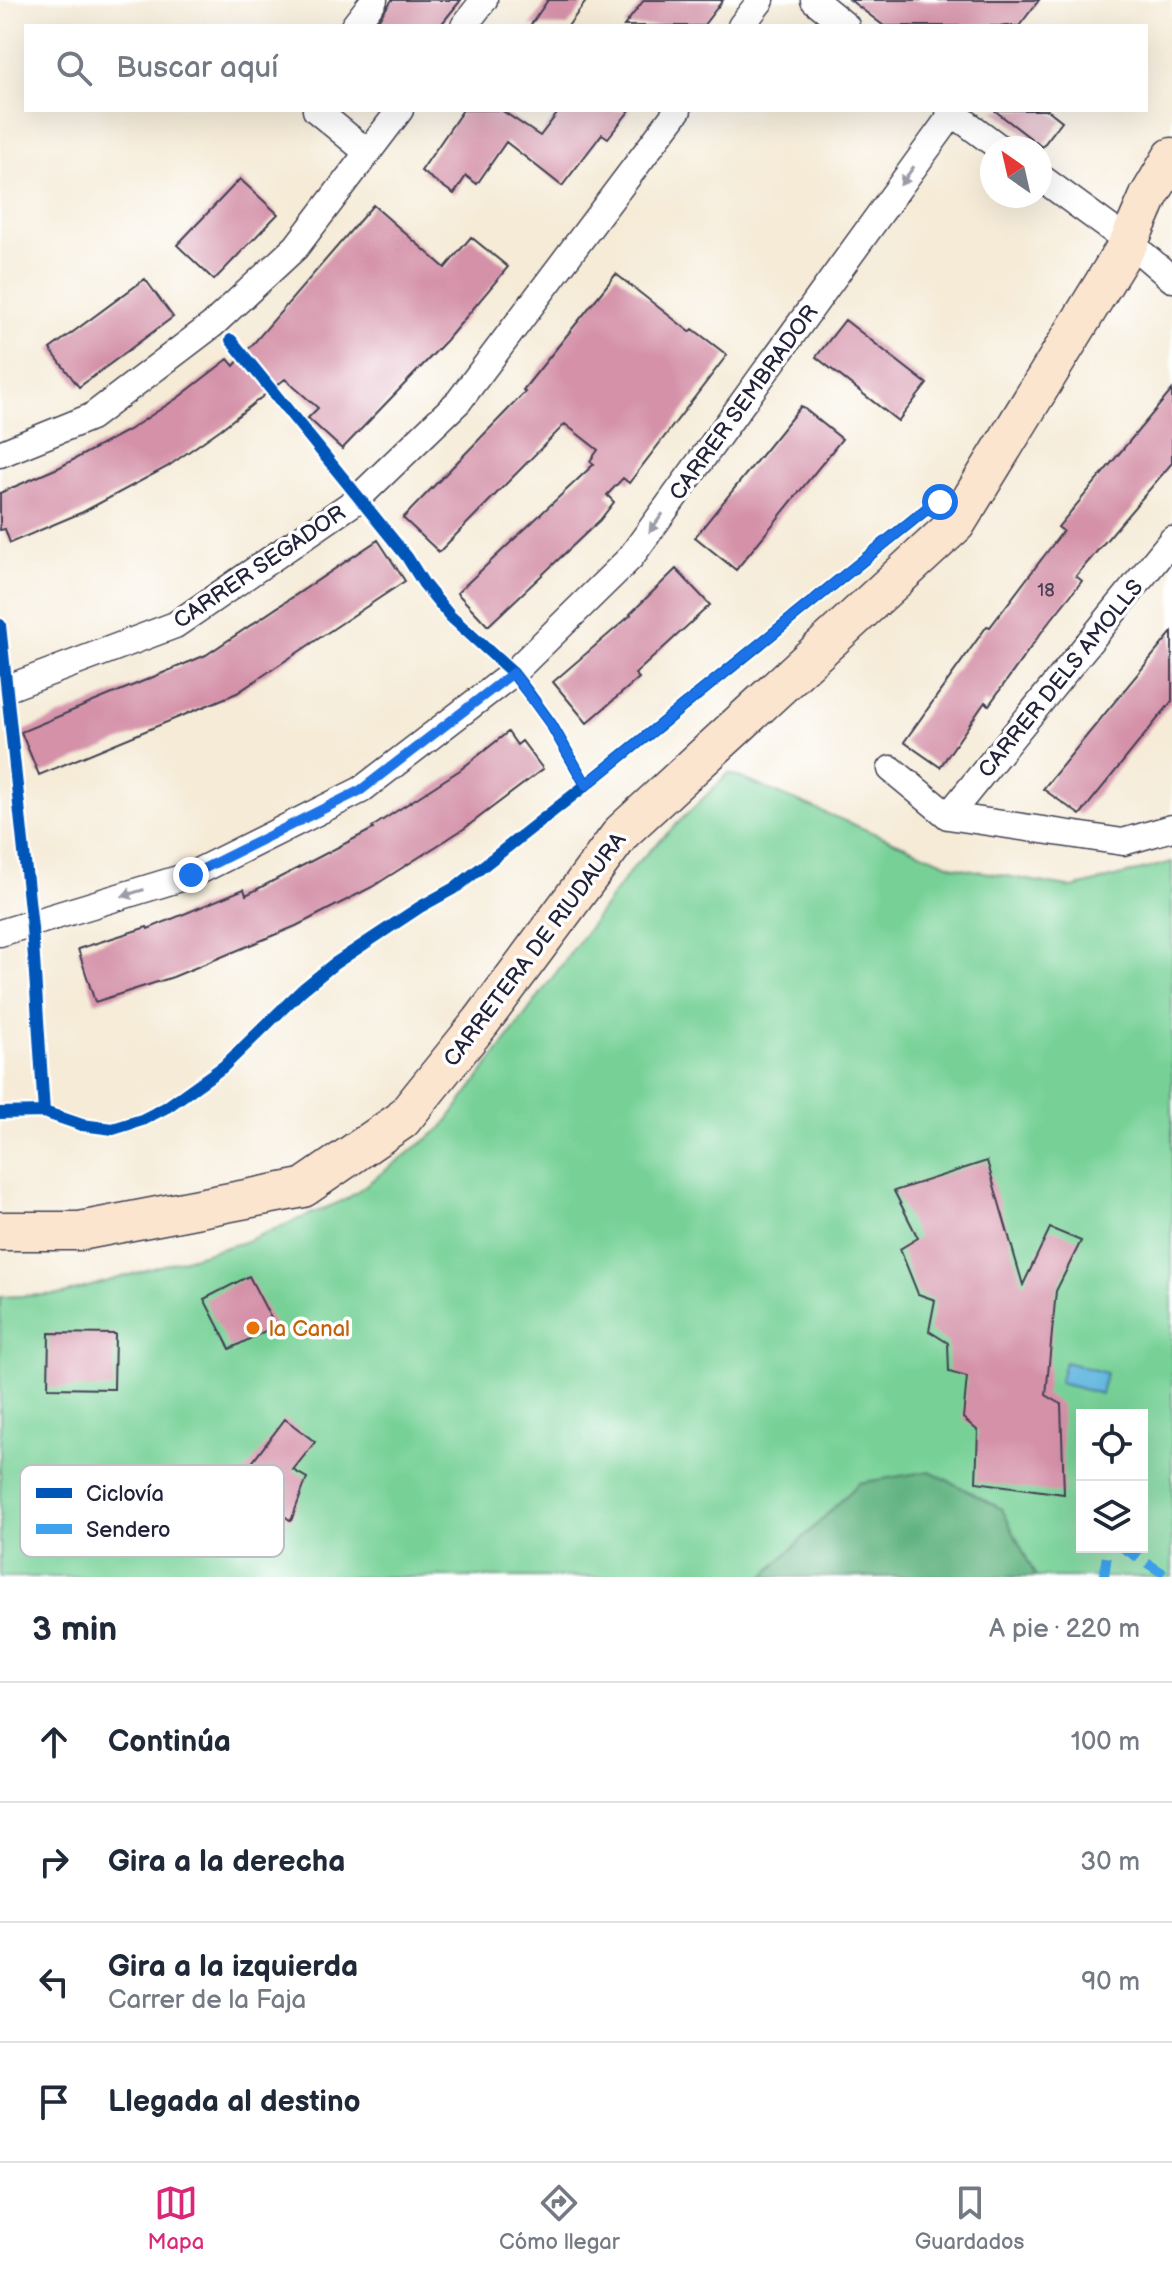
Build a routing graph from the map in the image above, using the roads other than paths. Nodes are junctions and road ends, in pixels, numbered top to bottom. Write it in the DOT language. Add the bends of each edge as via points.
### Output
graph roads {
  1 [pos="374,0"];
  2 [pos="484,0"];
  3 [pos="761,0"];
  4 [pos="814,0"];
  5 [pos="356,24"];
  6 [pos="466,24"];
  7 [pos="743,24"];
  8 [pos="844,24"];
  9 [pos="318,112"];
  10 [pos="398,112"];
  11 [pos="676,112"];
  12 [pos="951,112"];
  13 [pos="984,136"];
  14 [pos="367,152"];
  15 [pos="1172,157"];
  16 [pos="1052,186"];
  17 [pos="1172,194"];
  18 [pos="1129,242"];
  19 [pos="1172,279"];
  20 [pos="0,454"];
  21 [pos="1172,540"];
  22 [pos="0,691"];
  23 [pos="891,769"];
  24 [pos="948,816"];
  25 [pos="1172,828"];
  26 [pos="0,933"];
  27 [pos="0,1231"];
  1 -- 5 [label="street"];
  2 -- 6 [label="street"];
  3 -- 7 [label="street"];
  4 -- 8 [label="street"];
  9 -- 14 [label="street"];
  10 -- 14 [label="street"];
  11 -- 22 [label="street, CARRER SEGADOR" via="459,401 354,502 175,625"];
  12 -- 13 [label="street"];
  12 -- 26 [label="street, CARRER SEMBRADOR, one-way" via="630,558 513,673 361,790 191,875"];
  14 -- 20 [label="street" via="296,247 212,325 91,417"];
  15 -- 18 [label="street, CARRETERA DE RIUDAURA"];
  16 -- 18 [label="street"];
  17 -- 18 [label="street, CARRETERA DE RIUDAURA"];
  18 -- 19 [label="street"];
  18 -- 27 [label="street, CARRETERA DE RIUDAURA" via="956,524 622,832 402,1120 303,1188 80,1231"];
  21 -- 24 [label="street, CARRER DELS AMOLLS"];
  23 -- 24 [label="street"];
  24 -- 25 [label="street" via="1123,842"];
}
